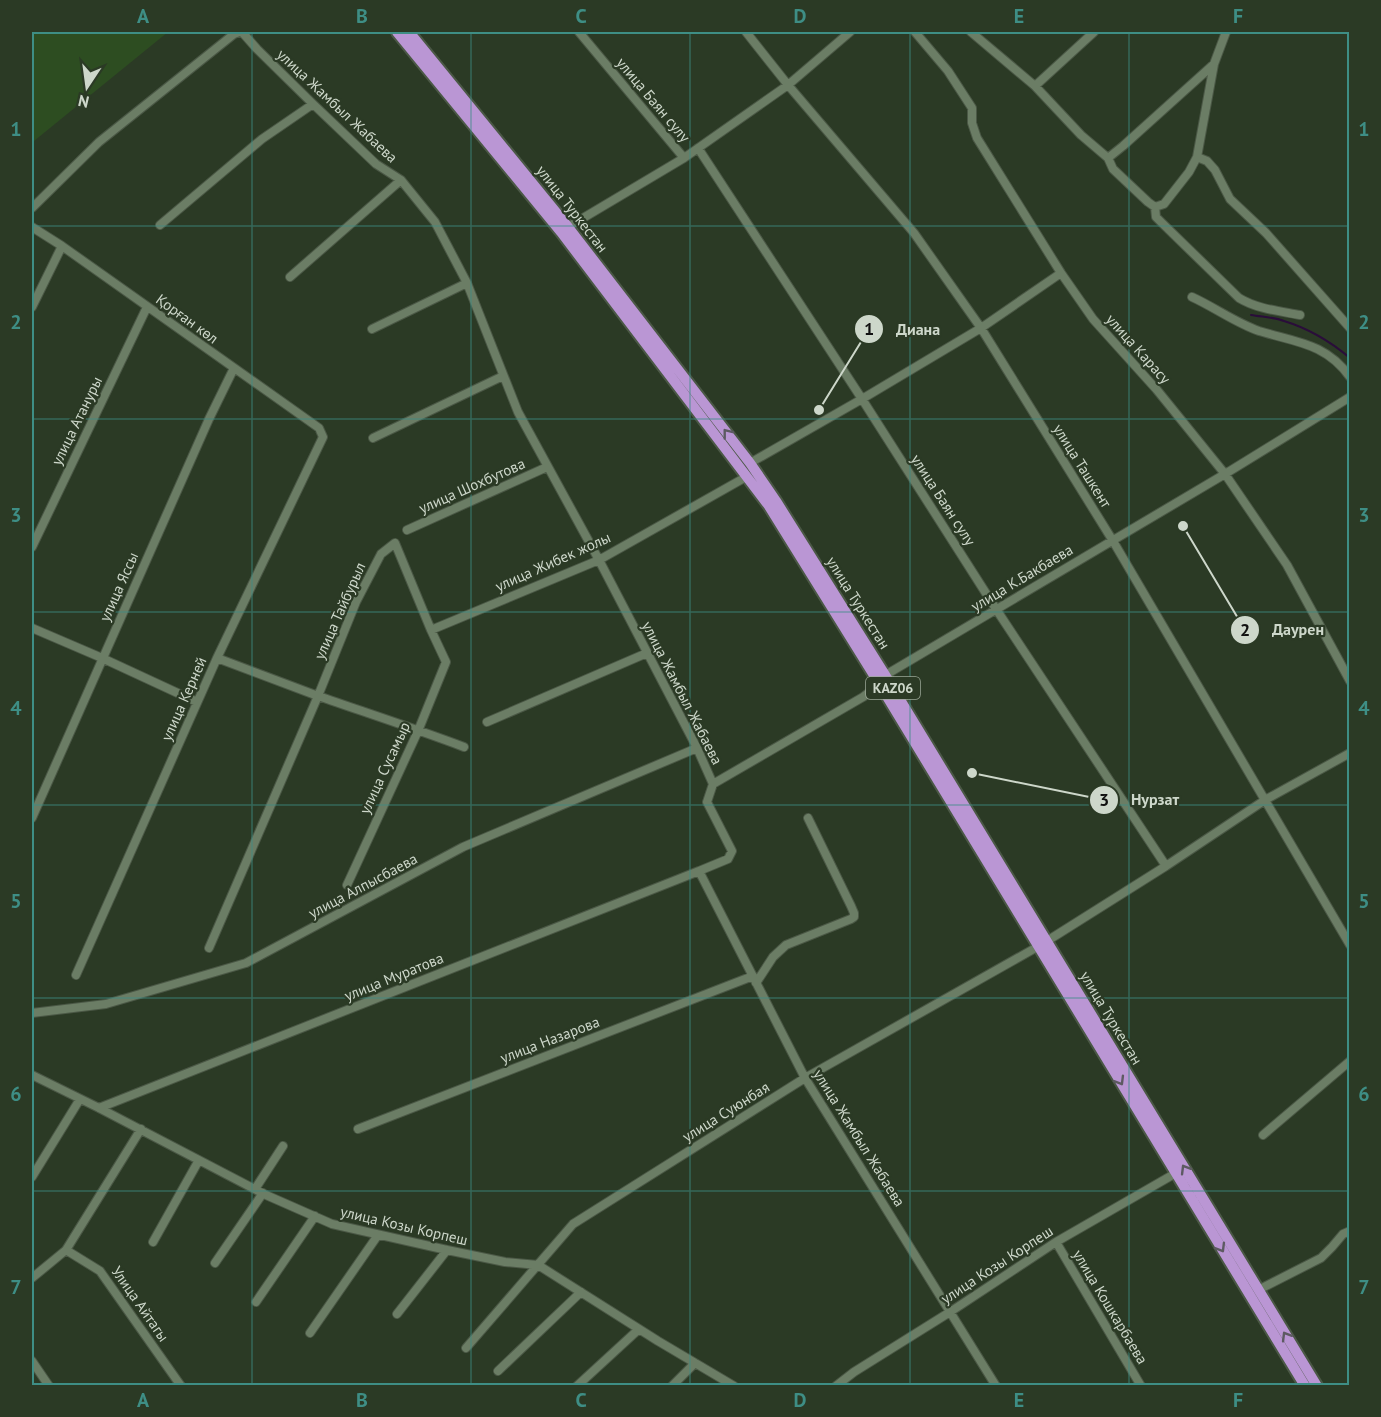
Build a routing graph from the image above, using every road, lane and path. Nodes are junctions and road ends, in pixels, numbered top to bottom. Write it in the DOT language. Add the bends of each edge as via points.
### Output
graph roads {
  1 [pos="241,32"];
  2 [pos="397,32"];
  3 [pos="409,32"];
  4 [pos="579,32"];
  5 [pos="746,32"];
  6 [pos="850,32"];
  7 [pos="915,32"];
  8 [pos="971,32"];
  9 [pos="1094,32"];
  10 [pos="1226,32"];
  11 [pos="1214,64"];
  12 [pos="788,85"];
  13 [pos="1035,86"];
  14 [pos="313,104"];
  15 [pos="698,148"];
  16 [pos="1197,157"];
  17 [pos="684,158"];
  18 [pos="1108,158"];
  19 [pos="401,180"];
  20 [pos="1155,207"];
  21 [pos="32,208"];
  22 [pos="160,225"];
  23 [pos="32,227"];
  24 [pos="568,227"];
  25 [pos="62,246"];
  26 [pos="1061,273"];
  27 [pos="290,277"];
  28 [pos="467,283"];
  29 [pos="1192,297"];
  30 [pos="32,307"];
  31 [pos="147,307"];
  32 [pos="1300,315"];
  33 [pos="981,327"];
  34 [pos="372,328"];
  35 [pos="1350,328"];
  36 [pos="234,369"];
  37 [pos="503,376"];
  38 [pos="1350,377"];
  39 [pos="1350,398"];
  40 [pos="862,399"];
  41 [pos="323,437"];
  42 [pos="373,438"];
  43 [pos="750,463"];
  44 [pos="547,467"];
  45 [pos="1225,474"];
  46 [pos="746,477"];
  47 [pos="407,530"];
  48 [pos="1113,540"];
  49 [pos="32,548"];
  50 [pos="599,560"];
  51 [pos="996,609"];
  52 [pos="32,628"];
  53 [pos="431,630"];
  54 [pos="647,653"];
  55 [pos="102,658"];
  56 [pos="217,658"];
  57 [pos="881,677"];
  58 [pos="1350,681"];
  59 [pos="318,696"];
  60 [pos="198,702"];
  61 [pos="487,722"];
  62 [pos="418,731"];
  63 [pos="464,747"];
  64 [pos="697,748"];
  65 [pos="1350,753"];
  66 [pos="713,784"];
  67 [pos="1265,800"];
  68 [pos="32,818"];
  69 [pos="808,818"];
  70 [pos="1166,866"];
  71 [pos="699,871"];
  72 [pos="347,885"];
  73 [pos="1043,943"];
  74 [pos="1350,945"];
  75 [pos="210,948"];
  76 [pos="76,975"];
  77 [pos="755,979"];
  78 [pos="32,1013"];
  79 [pos="1350,1060"];
  80 [pos="32,1075"];
  81 [pos="805,1078"];
  82 [pos="80,1098"];
  83 [pos="99,1108"];
  84 [pos="141,1129"];
  85 [pos="358,1129"];
  86 [pos="1263,1135"];
  87 [pos="283,1146"];
  88 [pos="199,1160"];
  89 [pos="1176,1173"];
  90 [pos="32,1177"];
  91 [pos="259,1191"];
  92 [pos="315,1216"];
  93 [pos="1350,1231"];
  94 [pos="378,1234"];
  95 [pos="153,1242"];
  96 [pos="1056,1242"];
  97 [pos="66,1250"];
  98 [pos="447,1250"];
  99 [pos="215,1263"];
  100 [pos="538,1265"];
  101 [pos="32,1278"];
  102 [pos="1258,1290"];
  103 [pos="581,1292"];
  104 [pos="256,1302"];
  105 [pos="950,1312"];
  106 [pos="398,1314"];
  107 [pos="639,1329"];
  108 [pos="310,1333"];
  109 [pos="466,1348"];
  110 [pos="32,1361"];
  111 [pos="695,1363"];
  112 [pos="498,1371"];
  113 [pos="49,1386"];
  114 [pos="180,1386"];
  115 [pos="577,1386"];
  116 [pos="672,1386"];
  117 [pos="734,1386"];
  118 [pos="836,1386"];
  119 [pos="996,1386"];
  120 [pos="1141,1386"];
  121 [pos="1305,1386"];
  122 [pos="1317,1386"];
  1 -- 14 [label="street, улица Жамбыл Жабаева"];
  1 -- 21 [label="street" via="99,142"];
  2 -- 46 [label="highway, улица Туркестан / KАZ06" via="561,232"];
  3 -- 24 [label="highway, улица Туркестан / KАZ06"];
  4 -- 17 [label="street, улица Баян сулу"];
  5 -- 12 [label="street, улица Ташкент"];
  6 -- 12 [label="street"];
  7 -- 26 [label="street, улица Карасу" via="972,108 977,138"];
  8 -- 13 [label="street"];
  9 -- 13 [label="street"];
  10 -- 11 [label="street"];
  11 -- 16 [label="street"];
  11 -- 18 [label="street"];
  12 -- 15 [label="street"];
  12 -- 33 [label="street, улица Ташкент" via="915,233"];
  13 -- 18 [label="street"];
  14 -- 19 [label="street, улица Жамбыл Жабаева" via="376,164"];
  14 -- 22 [label="street" via="262,139"];
  15 -- 17 [label="street"];
  15 -- 40 [label="street, улица Баян сулу"];
  16 -- 20 [label="street" via="1164,204"];
  16 -- 35 [label="street" via="1208,161 1230,199 1280,248"];
  17 -- 24 [label="street"];
  18 -- 20 [label="street" via="1113,169"];
  19 -- 27 [label="street"];
  19 -- 28 [label="street, улица Жамбыл Жабаева" via="435,222"];
  20 -- 32 [label="street" via="1156,217 1239,298"];
  23 -- 25 [label="street, Қорған көл"];
  43 -- 24 [label="highway, улица Туркестан / KАZ06, one-way"];
  25 -- 30 [label="street"];
  25 -- 31 [label="street, Қорған көл"];
  26 -- 33 [label="street"];
  26 -- 45 [label="street, улица Карасу" via="1093,319"];
  28 -- 34 [label="street"];
  28 -- 37 [label="street, улица Жамбыл Жабаева"];
  29 -- 38 [label="street" via="1260,331 1314,347"];
  31 -- 36 [label="street, Қорған көл"];
  31 -- 49 [label="street, улица Атануры"];
  33 -- 40 [label="street"];
  33 -- 48 [label="street, улица Ташкент"];
  36 -- 41 [label="street, Қорған көл" via="319,428"];
  36 -- 55 [label="street, улица Яссы"];
  37 -- 42 [label="street"];
  37 -- 44 [label="street, улица Жамбыл Жабаева"];
  39 -- 45 [label="street, улица К.Бакбаева"];
  40 -- 43 [label="street"];
  40 -- 51 [label="street, улица Баян сулу"];
  41 -- 56 [label="street, улица Керней"];
  43 -- 57 [label="highway, улица Туркестан / KАZ06"];
  44 -- 47 [label="street, улица Шохбутова"];
  44 -- 50 [label="street, улица Жамбыл Жабаева"];
  45 -- 48 [label="street, улица К.Бакбаева"];
  45 -- 58 [label="street, улица Карасу" via="1287,565"];
  46 -- 50 [label="street, улица Жибек жолы"];
  46 -- 57 [label="highway, улица Туркестан / KАZ06"];
  48 -- 51 [label="street, улица К.Бакбаева"];
  48 -- 67 [label="street, улица Ташкент"];
  50 -- 53 [label="street, улица Жибек жолы"];
  50 -- 54 [label="street, улица Жамбыл Жабаева"];
  51 -- 57 [label="street, улица К.Бакбаева"];
  51 -- 70 [label="street, улица Баян сулу"];
  52 -- 55 [label="street"];
  53 -- 59 [label="street, улица Тайбурыл" via="395,543 381,554 356,602"];
  53 -- 62 [label="street, улица Сусамыр" via="446,662"];
  54 -- 61 [label="street"];
  54 -- 64 [label="street, улица Жамбыл Жабаева"];
  55 -- 60 [label="street"];
  55 -- 68 [label="street, улица Яссы"];
  56 -- 59 [label="street"];
  56 -- 60 [label="street, улица Керней"];
  57 -- 66 [label="street, улица К.Бакбаева" via="863,697"];
  57 -- 73 [label="highway, улица Туркестан / KАZ06"];
  59 -- 62 [label="street"];
  59 -- 75 [label="street, улица Тайбурыл"];
  60 -- 76 [label="street, улица Керней"];
  62 -- 63 [label="street"];
  62 -- 72 [label="street, улица Сусамыр"];
  64 -- 66 [label="street, улица Жамбыл Жабаева"];
  64 -- 78 [label="street, улица Алпысбаева" via="463,848 246,963 106,1004"];
  65 -- 67 [label="street, улица Суюнбая"];
  66 -- 71 [label="street, улица Жамбыл Жабаева" via="707,802 732,851 728,860"];
  67 -- 70 [label="street, улица Суюнбая"];
  67 -- 74 [label="street, улица Ташкент"];
  69 -- 77 [label="street" via="854,917 786,945"];
  70 -- 73 [label="street, улица Суюнбая"];
  71 -- 77 [label="street, улица Жамбыл Жабаева"];
  71 -- 83 [label="street, улица Муратова"];
  73 -- 81 [label="street, улица Суюнбая"];
  73 -- 89 [label="highway, улица Туркестан / KАZ06, one-way"];
  102 -- 73 [label="highway, улица Туркестан / KАZ06, one-way"];
  77 -- 81 [label="street, улица Жамбыл Жабаева"];
  77 -- 85 [label="street, улица Назарова"];
  79 -- 86 [label="street"];
  80 -- 82 [label="street, улица Козы Корпеш"];
  81 -- 100 [label="street, улица Суюнбая" via="573,1224"];
  81 -- 105 [label="street, улица Жамбыл Жабаева"];
  82 -- 83 [label="street, улица Козы Корпеш"];
  82 -- 90 [label="street"];
  83 -- 84 [label="street, улица Козы Корпеш"];
  84 -- 88 [label="street, улица Козы Корпеш"];
  84 -- 97 [label="street"];
  87 -- 91 [label="street"];
  88 -- 91 [label="street, улица Козы Корпеш"];
  88 -- 95 [label="street"];
  89 -- 96 [label="street, улица Козы Корпеш"];
  89 -- 121 [label="highway, улица Туркестан / KАZ06, one-way"];
  91 -- 92 [label="street, улица Козы Корпеш"];
  91 -- 99 [label="street"];
  92 -- 94 [label="street, улица Козы Корпеш" via="332,1224"];
  92 -- 104 [label="street"];
  93 -- 102 [label="street" via="1342,1234 1321,1258"];
  94 -- 98 [label="street, улица Козы Корпеш"];
  94 -- 108 [label="street"];
  96 -- 105 [label="street, улица Козы Корпеш"];
  96 -- 120 [label="street, улица Кошкарбаева"];
  97 -- 101 [label="street"];
  97 -- 114 [label="street, Улица Айтагы" via="100,1271"];
  98 -- 100 [label="street, улица Козы Корпеш"];
  98 -- 106 [label="street"];
  100 -- 103 [label="street, улица Козы Корпеш"];
  100 -- 109 [label="street, улица Суюнбая"];
  122 -- 102 [label="highway, улица Туркестан / KАZ06, one-way"];
  103 -- 107 [label="street, улица Козы Корпеш"];
  103 -- 112 [label="street"];
  105 -- 118 [label="street, улица Козы Корпеш"];
  105 -- 119 [label="street, улица Жамбыл Жабаева"];
  107 -- 111 [label="street, улица Козы Корпеш"];
  107 -- 115 [label="street"];
  110 -- 113 [label="street"];
  111 -- 116 [label="street"];
  111 -- 117 [label="street, улица Козы Корпеш"];
}
